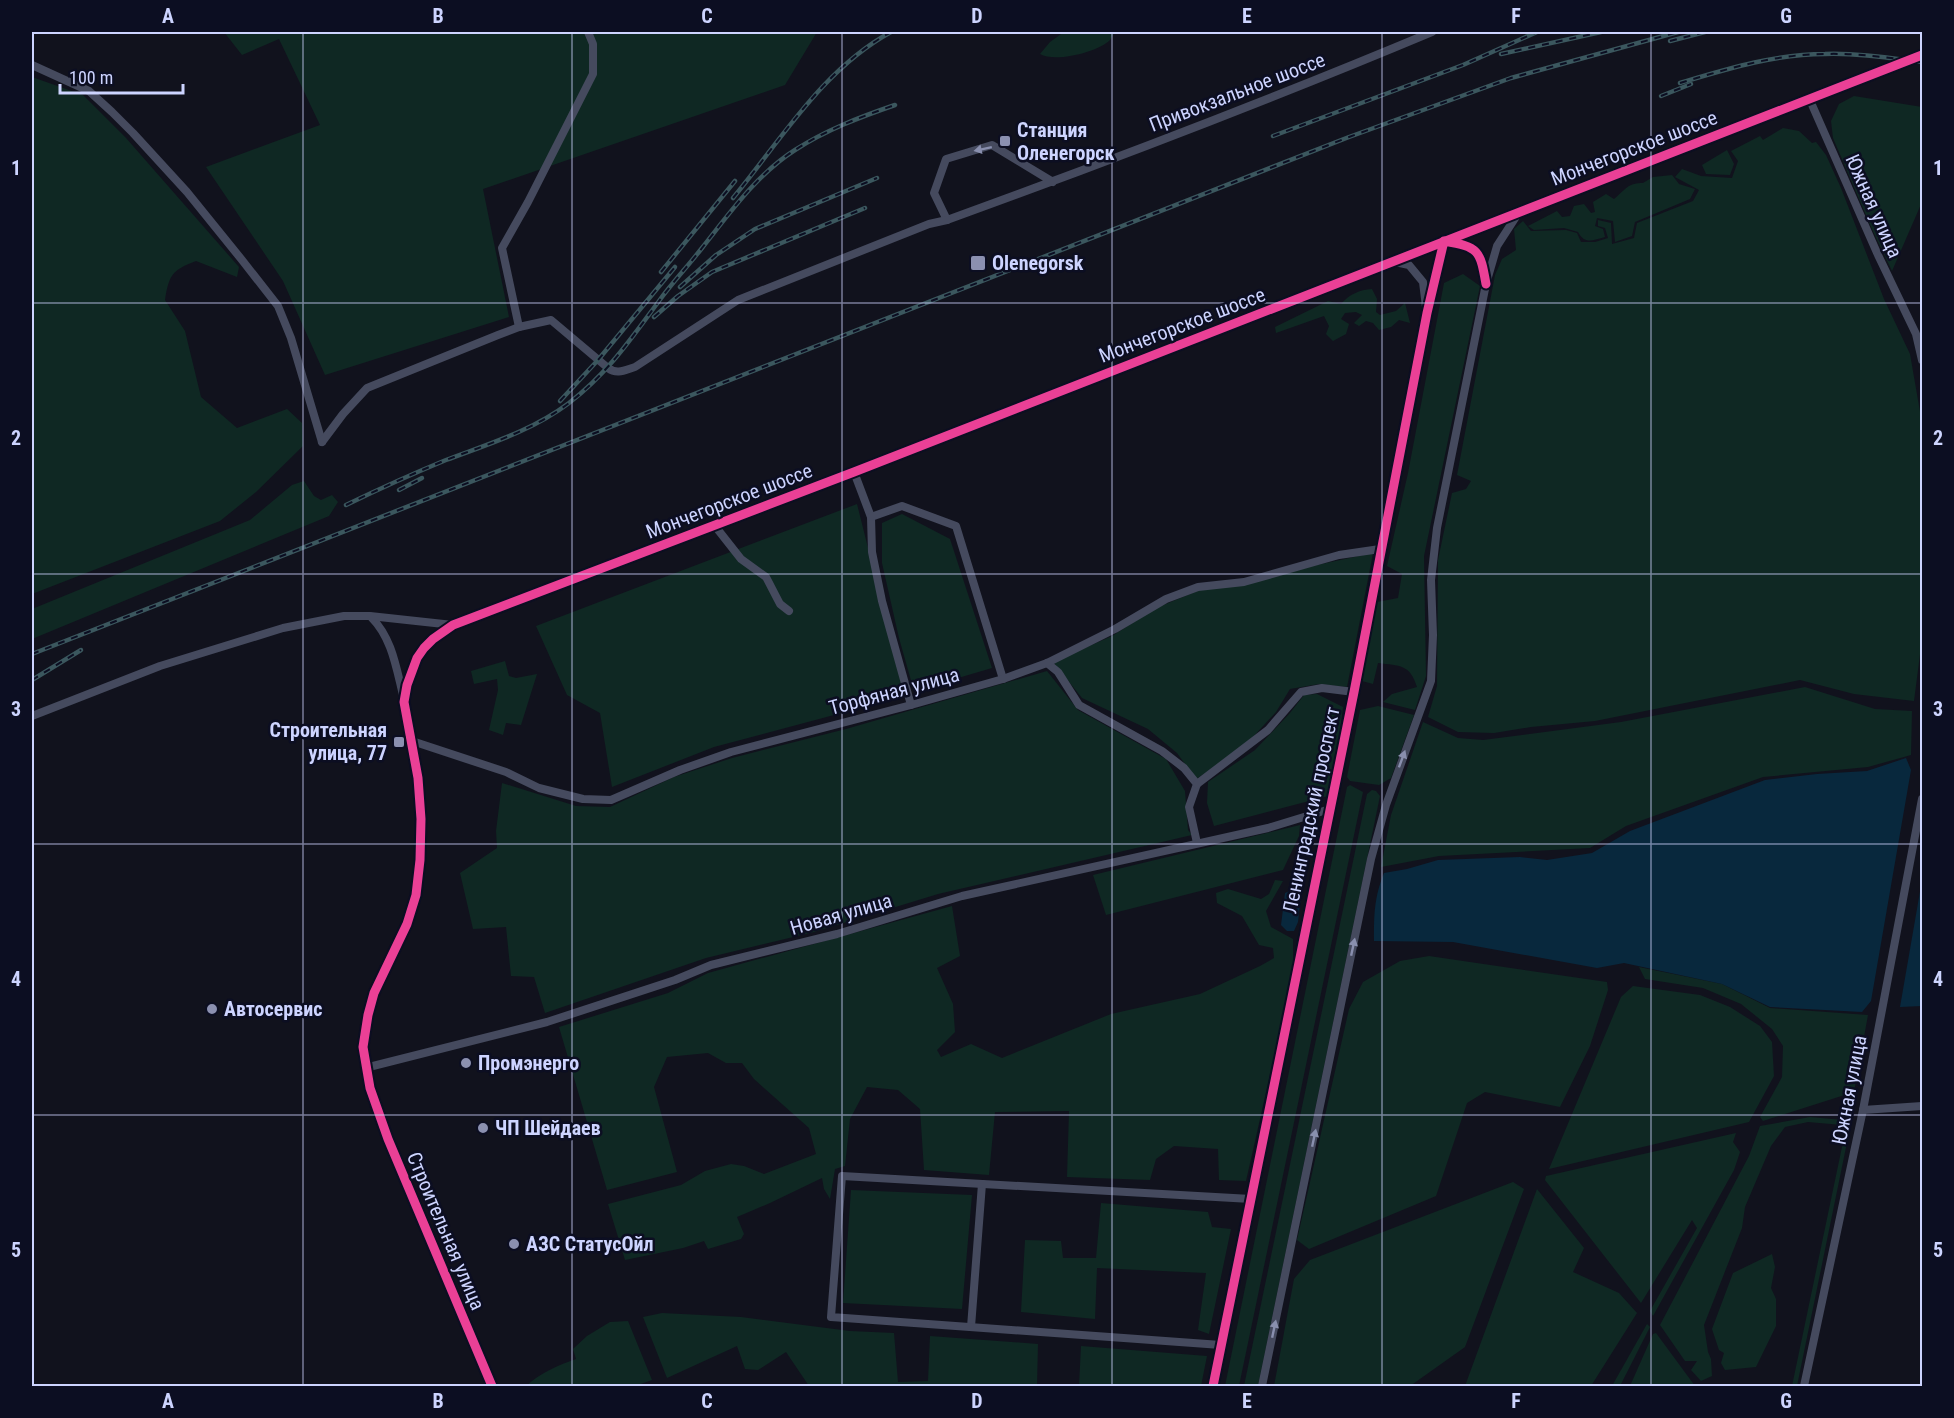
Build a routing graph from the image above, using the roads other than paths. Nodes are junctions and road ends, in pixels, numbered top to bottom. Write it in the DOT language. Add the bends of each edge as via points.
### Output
graph roads {
  1 [pos="588,32"];
  2 [pos="1432,32"];
  3 [pos="1923,55"];
  4 [pos="32,65"];
  5 [pos="1809,98"];
  6 [pos="1053,182"];
  7 [pos="1519,212"];
  8 [pos="947,220"];
  9 [pos="1444,241"];
  10 [pos="1394,262"];
  11 [pos="1486,284"];
  12 [pos="1427,313"];
  13 [pos="519,327"];
  14 [pos="1923,360"];
  15 [pos="854,472"];
  16 [pos="871,517"];
  17 [pos="715,525"];
  18 [pos="1380,549"];
  19 [pos="789,611"];
  20 [pos="370,616"];
  21 [pos="453,625"];
  22 [pos="1047,663"];
  23 [pos="1003,679"];
  24 [pos="1354,692"];
  25 [pos="404,702"];
  26 [pos="911,705"];
  27 [pos="32,716"];
  28 [pos="412,741"];
  29 [pos="1197,784"];
  30 [pos="1923,799"];
  31 [pos="1330,809"];
  32 [pos="1197,843"];
  33 [pos="365,1068"];
  34 [pos="1923,1106"];
  35 [pos="1863,1110"];
  36 [pos="982,1184"];
  37 [pos="1251,1199"];
  38 [pos="971,1327"];
  39 [pos="1221,1345"];
  40 [pos="492,1386"];
  41 [pos="1213,1386"];
  42 [pos="1263,1386"];
  43 [pos="1804,1386"];
  1 -- 13 [label="street" via="593,44 593,74 502,248"];
  2 -- 6 [label="street, Привокзальное шоссе"];
  3 -- 5 [label="street, Мончегорское шоссе"];
  4 -- 13 [label="street" via="89,91 134,133 278,306 322,442 367,388"];
  5 -- 7 [label="street, Мончегорское шоссе"];
  5 -- 14 [label="street, Южная улица" via="1916,334"];
  6 -- 8 [label="street, Привокзальное шоссе"];
  6 -- 8 [label="street, one-way" via="992,146 946,159 934,193"];
  7 -- 9 [label="street, Мончегорское шоссе"];
  7 -- 11 [label="street" via="1497,246"];
  8 -- 13 [label="street, Привокзальное шоссе" via="738,300 635,367 620,372 608,368 551,320"];
  9 -- 10 [label="street, Мончегорское шоссе"];
  9 -- 11 [label="street" via="1467,245 1481,257"];
  9 -- 12 [label="street, Ленинградский проспект"];
  10 -- 12 [label="street" via="1409,265 1423,282"];
  10 -- 15 [label="street, Мончегорское шоссе"];
  42 -- 11 [label="street, one-way" via="1371,859 1386,805 1431,681 1431,580 1437,528"];
  12 -- 18 [label="street, Ленинградский проспект"];
  15 -- 16 [label="street"];
  15 -- 17 [label="street, Мончегорское шоссе"];
  16 -- 23 [label="street" via="902,506 956,526"];
  16 -- 26 [label="street" via="872,552 882,601"];
  17 -- 19 [label="street" via="741,560 766,577 780,604"];
  17 -- 21 [label="street, Мончегорское шоссе"];
  18 -- 22 [label="street, Торфяная улица" via="1339,555 1244,582 1198,587 1166,599"];
  18 -- 24 [label="street, Ленинградский проспект"];
  20 -- 21 [label="street"];
  20 -- 25 [label="street, Строительная улица" via="391,648"];
  20 -- 27 [label="street" via="344,616 283,628 160,666"];
  21 -- 25 [label="street" via="433,639 417,658"];
  22 -- 23 [label="street, Торфяная улица"];
  22 -- 29 [label="street" via="1058,672 1079,705 1162,751"];
  23 -- 26 [label="street, Торфяная улица"];
  24 -- 29 [label="street" via="1322,688 1301,692 1268,730"];
  24 -- 31 [label="street, Ленинградский проспект"];
  25 -- 28 [label="street, Строительная улица"];
  26 -- 28 [label="street, Торфяная улица" via="731,752 611,800 583,799 539,788 506,772"];
  28 -- 33 [label="street, Строительная улица" via="421,819 416,895 368,1015 363,1047"];
  29 -- 32 [label="street" via="1189,807"];
  30 -- 35 [label="street, Южная улица"];
  31 -- 32 [label="street, Новая улица" via="1268,828"];
  31 -- 37 [label="street, Ленинградский проспект"];
  32 -- 33 [label="street, Новая улица" via="962,896 837,934 711,965 547,1022"];
  33 -- 40 [label="street, Строительная улица" via="393,1150"];
  34 -- 35 [label="street"];
  35 -- 43 [label="street, Южная улица"];
  36 -- 37 [label="street"];
  36 -- 38 [label="street"];
  36 -- 38 [label="street" via="842,1176 831,1317"];
  37 -- 39 [label="street, Ленинградский проспект"];
  38 -- 39 [label="street"];
  39 -- 41 [label="street, Ленинградский проспект"];
}
